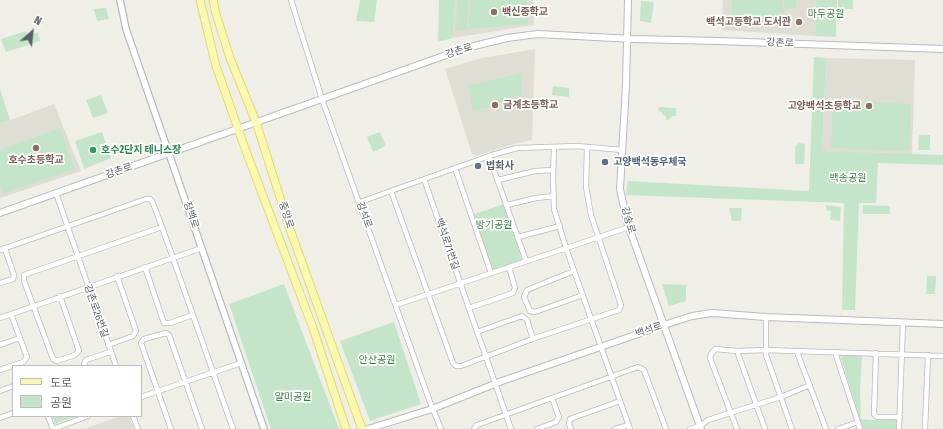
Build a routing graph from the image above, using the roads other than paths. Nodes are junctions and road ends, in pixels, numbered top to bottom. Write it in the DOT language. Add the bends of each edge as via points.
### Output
graph roads {
  1 [pos="120,0"];
  2 [pos="200,0"];
  3 [pos="213,0"];
  4 [pos="291,0"];
  5 [pos="628,0"];
  6 [pos="627,39"];
  7 [pos="943,50"];
  8 [pos="322,99"];
  9 [pos="256,122"];
  10 [pos="238,128"];
  11 [pos="554,147"];
  12 [pos="587,147"];
  13 [pos="622,150"];
  14 [pos="169,154"];
  15 [pos="489,156"];
  16 [pos="455,168"];
  17 [pos="553,170"];
  18 [pos="424,179"];
  19 [pos="498,180"];
  20 [pos="391,191"];
  21 [pos="56,193"];
  22 [pos="554,196"];
  23 [pos="360,202"];
  24 [pos="507,205"];
  25 [pos="0,213"];
  26 [pos="67,226"];
  27 [pos="560,226"];
  28 [pos="162,227"];
  29 [pos="629,227"];
  30 [pos="518,237"];
  31 [pos="599,237"];
  32 [pos="202,248"];
  33 [pos="566,248"];
  34 [pos="4,249"];
  35 [pos="77,256"];
  36 [pos="173,257"];
  37 [pos="526,261"];
  38 [pos="145,267"];
  39 [pos="509,267"];
  40 [pos="574,270"];
  41 [pos="490,273"];
  42 [pos="117,276"];
  43 [pos="0,283"];
  44 [pos="460,284"];
  45 [pos="88,287"];
  46 [pos="428,295"];
  47 [pos="583,295"];
  48 [pos="60,296"];
  49 [pos="396,305"];
  50 [pos="33,306"];
  51 [pos="469,308"];
  52 [pos="11,314"];
  53 [pos="193,315"];
  54 [pos="766,317"];
  55 [pos="0,318"];
  56 [pos="592,320"];
  57 [pos="903,323"];
  58 [pos="943,324"];
  59 [pos="664,325"];
  60 [pos="477,332"];
  61 [pos="20,338"];
  62 [pos="534,339"];
  63 [pos="0,345"];
  64 [pos="108,345"];
  65 [pos="601,347"];
  66 [pos="766,350"];
  67 [pos="737,351"];
  68 [pos="110,352"];
  69 [pos="798,352"];
  70 [pos="836,352"];
  71 [pos="876,354"];
  72 [pos="902,354"];
  73 [pos="928,355"];
  74 [pos="943,356"];
  75 [pos="486,357"];
  76 [pos="241,363"];
  77 [pos="15,365"];
  78 [pos="85,365"];
  79 [pos="116,365"];
  80 [pos="12,366"];
  81 [pos="0,370"];
  82 [pos="213,372"];
  83 [pos="612,377"];
  84 [pos="185,382"];
  85 [pos="496,384"];
  86 [pos="810,385"];
  87 [pos="12,386"];
  88 [pos="0,391"];
  89 [pos="158,391"];
  90 [pos="142,397"];
  91 [pos="781,397"];
  92 [pos="553,398"];
  93 [pos="620,401"];
  94 [pos="757,404"];
  95 [pos="432,409"];
  96 [pos="731,412"];
  97 [pos="12,413"];
  98 [pos="506,414"];
  99 [pos="48,417"];
  100 [pos="85,417"];
  101 [pos="134,417"];
  102 [pos="900,417"];
  103 [pos="0,418"];
  104 [pos="858,422"];
  105 [pos="629,427"];
  106 [pos="701,427"];
  107 [pos="475,428"];
  108 [pos="138,429"];
  109 [pos="171,429"];
  110 [pos="202,429"];
  111 [pos="233,429"];
  112 [pos="264,429"];
  113 [pos="346,429"];
  114 [pos="362,429"];
  115 [pos="368,429"];
  116 [pos="441,429"];
  117 [pos="511,429"];
  118 [pos="537,429"];
  119 [pos="571,429"];
  120 [pos="615,429"];
  121 [pos="666,429"];
  122 [pos="690,429"];
  123 [pos="737,429"];
  124 [pos="765,429"];
  125 [pos="792,429"];
  126 [pos="826,429"];
  127 [pos="838,429"];
  128 [pos="860,429"];
  129 [pos="899,429"];
  130 [pos="925,429"];
  1 -- 14 [label="street, 장백로" via="126,29"];
  2 -- 10 [label="main road, 중앙로" via="216,66"];
  3 -- 9 [label="main road, 중앙로" via="230,58"];
  4 -- 8 [label="street, 강석로"];
  5 -- 6 [label="main road, 강송로"];
  6 -- 7 [label="main road, 강촌로" via="719,40"];
  6 -- 8 [label="main road, 강촌로" via="538,34 507,38 466,48"];
  6 -- 13 [label="main road, 강송로"];
  8 -- 9 [label="main road, 강촌로"];
  8 -- 23 [label="street, 강석로"];
  9 -- 10 [label="main road, 강촌로"];
  9 -- 114 [label="main road, 중앙로" via="291,232"];
  10 -- 14 [label="main road, 강촌로"];
  10 -- 113 [label="main road, 중앙로" via="313,328"];
  11 -- 12 [label="street"];
  11 -- 15 [label="street" via="517,148"];
  11 -- 17 [label="street"];
  12 -- 13 [label="street"];
  12 -- 31 [label="street" via="586,187"];
  13 -- 29 [label="main road, 강송로" via="620,189"];
  14 -- 21 [label="main road, 강촌로"];
  14 -- 32 [label="street, 장백로"];
  15 -- 16 [label="street"];
  15 -- 19 [label="street"];
  16 -- 18 [label="street"];
  16 -- 41 [label="street"];
  17 -- 19 [label="street" via="535,171"];
  17 -- 22 [label="street"];
  18 -- 20 [label="street"];
  18 -- 44 [label="street, 백석로71번길"];
  19 -- 24 [label="street"];
  20 -- 23 [label="street"];
  20 -- 46 [label="street"];
  21 -- 25 [label="main road, 강촌로"];
  21 -- 26 [label="street, 강촌로26번길"];
  22 -- 24 [label="street"];
  22 -- 27 [label="street" via="554,209"];
  23 -- 49 [label="street, 강석로"];
  24 -- 30 [label="street"];
  26 -- 28 [label="street" via="150,199"];
  26 -- 34 [label="street"];
  26 -- 35 [label="street, 강촌로26번길"];
  27 -- 30 [label="street"];
  27 -- 33 [label="street"];
  28 -- 35 [label="street"];
  28 -- 36 [label="street"];
  29 -- 31 [label="street"];
  29 -- 59 [label="main road, 강송로"];
  30 -- 37 [label="street"];
  31 -- 33 [label="street"];
  31 -- 56 [label="street" via="621,305 619,310"];
  32 -- 36 [label="street"];
  32 -- 76 [label="street, 장백로"];
  33 -- 37 [label="street"];
  33 -- 40 [label="street"];
  34 -- 43 [label="street" via="14,275 13,279"];
  35 -- 45 [label="street, 강촌로26번길"];
  35 -- 50 [label="street" via="24,275"];
  36 -- 38 [label="street"];
  36 -- 53 [label="street"];
  37 -- 39 [label="street"];
  38 -- 42 [label="street"];
  38 -- 53 [label="street" via="164,323"];
  39 -- 41 [label="street"];
  39 -- 51 [label="street" via="515,288 513,293"];
  40 -- 47 [label="street"];
  40 -- 47 [label="street" via="526,290 524,297 530,311 535,312"];
  41 -- 44 [label="street"];
  42 -- 45 [label="street"];
  42 -- 64 [label="street" via="136,331 133,336"];
  44 -- 46 [label="street"];
  44 -- 51 [label="street, 백석로71번길"];
  45 -- 48 [label="street"];
  45 -- 64 [label="street, 강촌로26번길"];
  46 -- 49 [label="street"];
  46 -- 75 [label="street" via="452,363 461,366"];
  47 -- 56 [label="street"];
  48 -- 50 [label="street"];
  48 -- 50 [label="street" via="79,351 58,361 53,359"];
  49 -- 95 [label="street, 강석로"];
  50 -- 52 [label="street"];
  51 -- 60 [label="street, 백석로71번길"];
  52 -- 55 [label="street"];
  52 -- 61 [label="street"];
  53 -- 82 [label="street"];
  54 -- 57 [label="main road, 백석로"];
  54 -- 59 [label="main road, 백석로" via="712,314 692,316"];
  54 -- 66 [label="street"];
  56 -- 62 [label="street"];
  56 -- 65 [label="street"];
  57 -- 58 [label="main road, 백석로"];
  57 -- 72 [label="street"];
  59 -- 65 [label="main road, 백석로"];
  59 -- 106 [label="main road, 강송로"];
  60 -- 62 [label="street" via="522,316 527,320"];
  60 -- 75 [label="street, 백석로71번길"];
  61 -- 63 [label="street"];
  61 -- 77 [label="street" via="27,358"];
  62 -- 75 [label="street"];
  64 -- 68 [label="street, 강촌로26번길"];
  65 -- 83 [label="street"];
  65 -- 85 [label="main road, 백석로"];
  66 -- 67 [label="street"];
  66 -- 69 [label="street"];
  66 -- 91 [label="street"];
  67 -- 94 [label="street"];
  67 -- 96 [label="street" via="715,349 710,358"];
  68 -- 78 [label="street" via="86,360"];
  68 -- 79 [label="street, 강촌로26번길"];
  69 -- 70 [label="street"];
  69 -- 86 [label="street"];
  70 -- 71 [label="street"];
  70 -- 104 [label="street"];
  71 -- 72 [label="street"];
  71 -- 102 [label="street" via="874,414 876,417"];
  72 -- 73 [label="street"];
  72 -- 102 [label="street"];
  73 -- 74 [label="street"];
  73 -- 130 [label="street"];
  75 -- 85 [label="street, 백석로71번길"];
  76 -- 82 [label="street"];
  76 -- 112 [label="street, 장백로"];
  80 -- 81 [label="street"];
  82 -- 84 [label="street"];
  82 -- 111 [label="street"];
  83 -- 92 [label="street"];
  83 -- 93 [label="street"];
  83 -- 121 [label="street" via="638,367 644,370"];
  84 -- 89 [label="street"];
  84 -- 89 [label="street" via="169,335 166,333 144,339 141,343"];
  84 -- 110 [label="street"];
  85 -- 95 [label="main road, 백석로"];
  85 -- 98 [label="street, 백석로71번길"];
  86 -- 91 [label="street"];
  86 -- 126 [label="street"];
  87 -- 88 [label="street"];
  89 -- 90 [label="street"];
  89 -- 109 [label="street"];
  91 -- 94 [label="street"];
  91 -- 125 [label="street"];
  92 -- 98 [label="street"];
  92 -- 118 [label="street" via="559,417 556,422"];
  93 -- 105 [label="street"];
  93 -- 119 [label="street" via="570,419"];
  94 -- 96 [label="street"];
  94 -- 124 [label="street"];
  95 -- 115 [label="main road, 백석로"];
  95 -- 116 [label="street, 강석로"];
  96 -- 106 [label="street" via="708,420"];
  96 -- 123 [label="street"];
  97 -- 103 [label="street"];
  98 -- 107 [label="street"];
  98 -- 117 [label="street, 백석로71번길"];
  99 -- 100 [label="street" via="53,429"];
  101 -- 108 [label="street"];
  102 -- 129 [label="street"];
  104 -- 127 [label="street"];
  104 -- 128 [label="street"];
  105 -- 120 [label="street"];
  106 -- 122 [label="street"];
}
